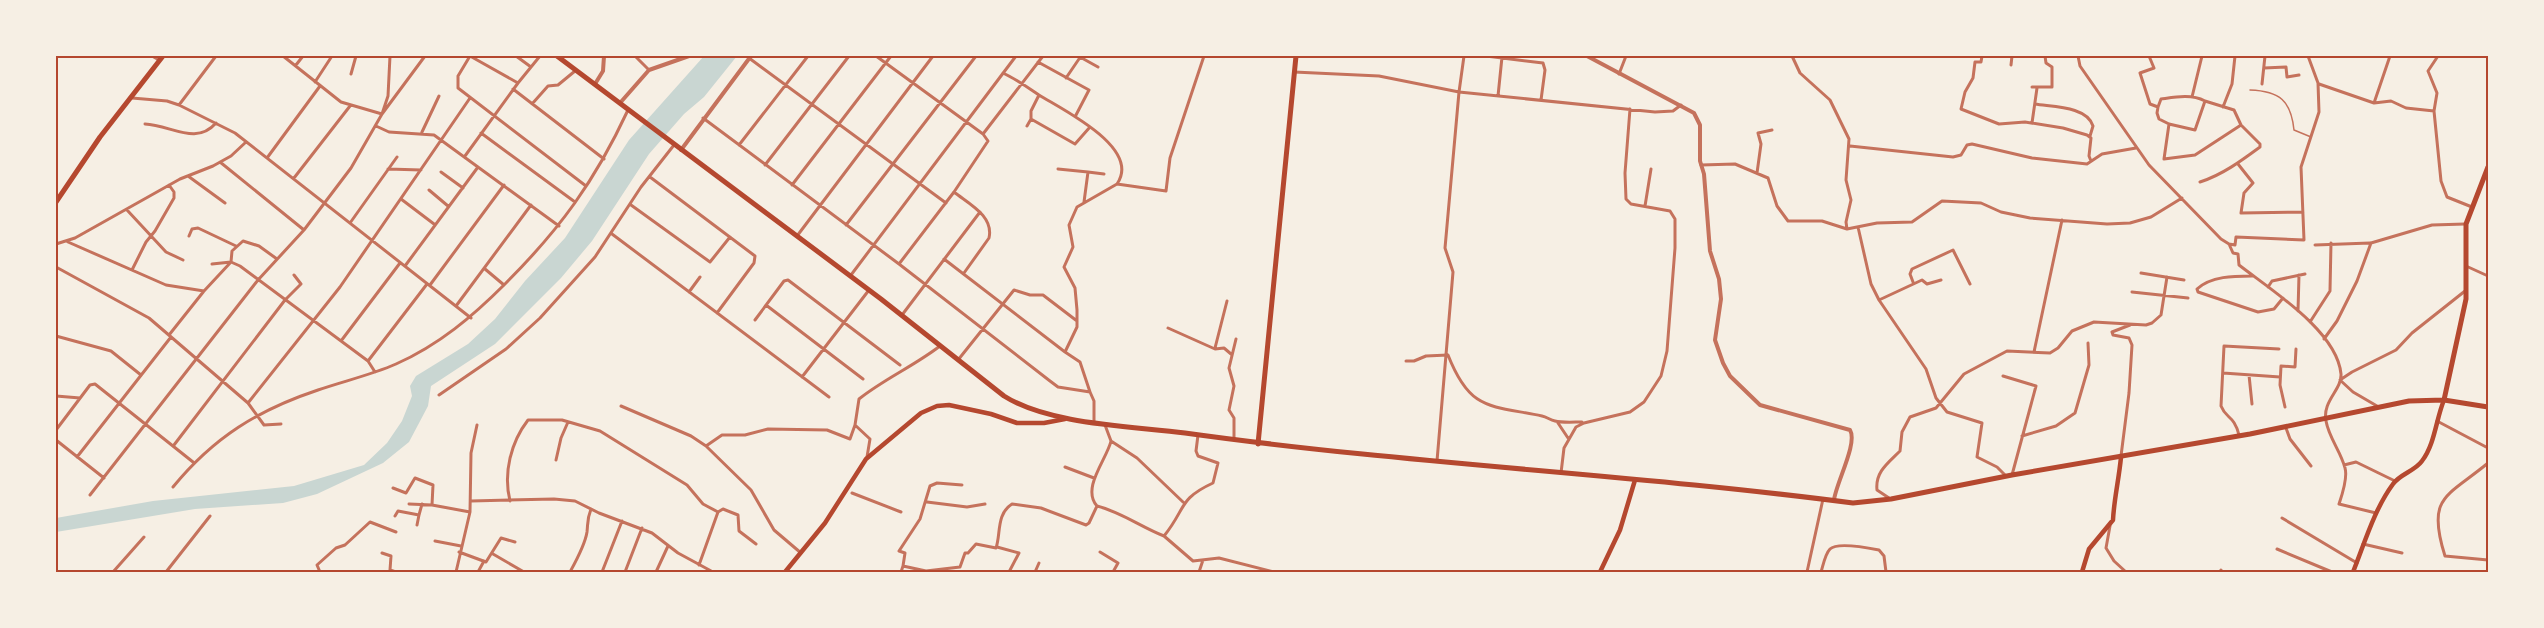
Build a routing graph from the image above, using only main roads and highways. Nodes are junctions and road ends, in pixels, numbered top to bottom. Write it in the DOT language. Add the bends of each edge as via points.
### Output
graph roads {
  1 [pos="557,56"];
  2 [pos="1296,56"];
  3 [pos="161,58"];
  4 [pos="2488,167"];
  5 [pos="56,202"];
  6 [pos="2444,400"];
  7 [pos="2488,407"];
  8 [pos="1067,418"];
  9 [pos="1258,444"];
  10 [pos="2121,457"];
  11 [pos="1635,480"];
  12 [pos="785,573"];
  13 [pos="1600,573"];
  14 [pos="2082,573"];
  15 [pos="2353,573"];
  1 -- 8 [label="main road" via="1013,402"];
  2 -- 9 [label="main road"];
  3 -- 5 [label="main road" via="93,146"];
  4 -- 6 [label="main road" via="2466,224 2466,289"];
  6 -- 7 [label="main road"];
  6 -- 10 [label="main road" via="2409,401"];
  6 -- 15 [label="main road" via="2422,461 2395,481 2376,513"];
  8 -- 9 [label="main road"];
  8 -- 12 [label="main road" via="1017,423 962,408 937,406 915,417 867,459 825,523"];
  9 -- 11 [label="main road"];
  10 -- 11 [label="main road" via="1870,502"];
  10 -- 14 [label="main road" via="2113,520 2089,549"];
  11 -- 13 [label="main road" via="1620,530"];
}
